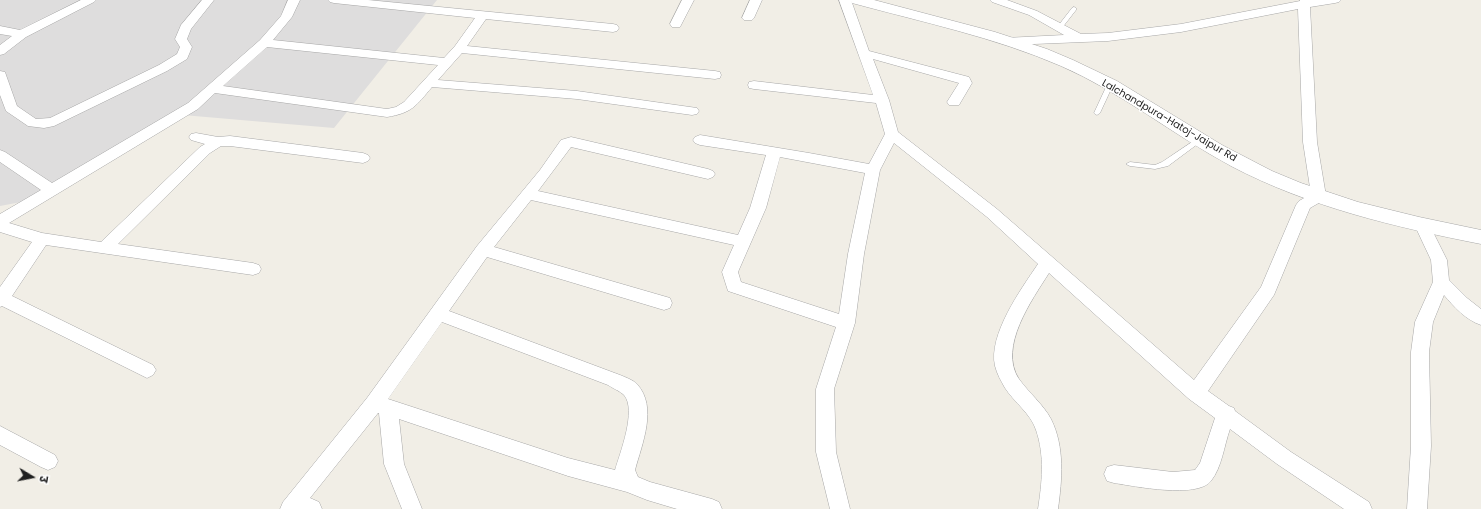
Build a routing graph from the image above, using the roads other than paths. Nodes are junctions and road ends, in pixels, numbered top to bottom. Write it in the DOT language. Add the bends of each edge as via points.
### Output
graph roads {
  1 [pos="90,0"];
  2 [pos="208,0"];
  3 [pos="294,0"];
  4 [pos="334,0"];
  5 [pos="688,0"];
  6 [pos="756,0"];
  7 [pos="845,0"];
  8 [pos="857,0"];
  9 [pos="996,0"];
  10 [pos="1335,0"];
  11 [pos="361,1"];
  12 [pos="1305,2"];
  13 [pos="1074,9"];
  14 [pos="483,15"];
  15 [pos="748,18"];
  16 [pos="676,24"];
  17 [pos="1060,27"];
  18 [pos="614,28"];
  19 [pos="0,30"];
  20 [pos="22,34"];
  21 [pos="1078,38"];
  22 [pos="1009,41"];
  23 [pos="264,43"];
  24 [pos="459,49"];
  25 [pos="0,50"];
  26 [pos="863,53"];
  27 [pos="448,62"];
  28 [pos="0,75"];
  29 [pos="714,75"];
  30 [pos="428,83"];
  31 [pos="754,84"];
  32 [pos="1110,85"];
  33 [pos="214,89"];
  34 [pos="882,100"];
  35 [pos="954,102"];
  36 [pos="5,111"];
  37 [pos="692,111"];
  38 [pos="1097,113"];
  39 [pos="892,134"];
  40 [pos="196,137"];
  41 [pos="700,140"];
  42 [pos="1200,140"];
  43 [pos="218,142"];
  44 [pos="774,153"];
  45 [pos="0,154"];
  46 [pos="363,158"];
  47 [pos="1130,164"];
  48 [pos="873,170"];
  49 [pos="708,174"];
  50 [pos="52,190"];
  51 [pos="527,194"];
  52 [pos="1319,196"];
  53 [pos="0,221"];
  54 [pos="0,226"];
  55 [pos="1423,226"];
  56 [pos="1481,238"];
  57 [pos="42,239"];
  58 [pos="744,242"];
  59 [pos="104,248"];
  60 [pos="483,250"];
  61 [pos="1048,262"];
  62 [pos="253,269"];
  63 [pos="1440,282"];
  64 [pos="1,299"];
  65 [pos="664,303"];
  66 [pos="437,313"];
  67 [pos="1481,318"];
  68 [pos="846,322"];
  69 [pos="147,370"];
  70 [pos="1196,393"];
  71 [pos="381,405"];
  72 [pos="1227,414"];
  73 [pos="0,435"];
  74 [pos="48,461"];
  75 [pos="1114,474"];
  76 [pos="630,483"];
  77 [pos="299,507"];
  78 [pos="412,509"];
  79 [pos="712,509"];
  80 [pos="840,509"];
  81 [pos="1048,509"];
  82 [pos="1362,509"];
  83 [pos="1417,509"];
  1 -- 20 [label="street"];
  2 -- 36 [label="street" via="185,28 181,39 186,47 183,56 163,68 54,122 33,123"];
  3 -- 23 [label="street" via="286,17"];
  4 -- 11 [label="street"];
  5 -- 16 [label="street"];
  6 -- 15 [label="street"];
  7 -- 26 [label="street"];
  8 -- 22 [label="street, Lalchandpura-Hatoj-Jaipur Rd"];
  9 -- 17 [label="street" via="1033,13"];
  10 -- 12 [label="street"];
  11 -- 14 [label="street"];
  12 -- 21 [label="street" via="1181,28"];
  12 -- 52 [label="street" via="1310,142"];
  13 -- 17 [label="lane"];
  14 -- 18 [label="street"];
  14 -- 24 [label="street"];
  17 -- 21 [label="street"];
  19 -- 20 [label="street"];
  20 -- 25 [label="street"];
  21 -- 22 [label="street"];
  22 -- 32 [label="street, Lalchandpura-Hatoj-Jaipur Rd" via="1068,63"];
  23 -- 27 [label="street"];
  23 -- 33 [label="street"];
  24 -- 27 [label="street"];
  24 -- 29 [label="street"];
  26 -- 34 [label="street"];
  26 -- 35 [label="street" via="964,80 965,86"];
  27 -- 30 [label="street"];
  28 -- 36 [label="street"];
  30 -- 33 [label="street" via="409,105 400,111 387,113"];
  30 -- 37 [label="street" via="577,95"];
  31 -- 34 [label="street"];
  32 -- 38 [label="lane"];
  32 -- 42 [label="street, Lalchandpura-Hatoj-Jaipur Rd"];
  33 -- 50 [label="street" via="169,122"];
  34 -- 39 [label="street"];
  39 -- 48 [label="street"];
  39 -- 61 [label="street" via="924,157"];
  40 -- 43 [label="street"];
  41 -- 44 [label="street"];
  42 -- 47 [label="lane" via="1155,167"];
  42 -- 52 [label="street, Lalchandpura-Hatoj-Jaipur Rd" via="1239,162"];
  43 -- 46 [label="street" via="230,141"];
  43 -- 59 [label="street" via="205,150"];
  44 -- 48 [label="street"];
  44 -- 58 [label="street" via="758,208"];
  45 -- 50 [label="street"];
  48 -- 68 [label="street" via="856,254"];
  49 -- 51 [label="street" via="572,142 563,146"];
  50 -- 53 [label="street"];
  51 -- 58 [label="street"];
  51 -- 60 [label="street"];
  52 -- 55 [label="street, Lalchandpura-Hatoj-Jaipur Rd"];
  52 -- 70 [label="street" via="1304,205 1268,290"];
  54 -- 57 [label="street"];
  55 -- 56 [label="street, Lalchandpura-Hatoj-Jaipur Rd"];
  55 -- 63 [label="street" via="1439,260"];
  57 -- 59 [label="street"];
  57 -- 64 [label="street"];
  58 -- 68 [label="street" via="730,272 734,286"];
  59 -- 62 [label="street"];
  60 -- 65 [label="street"];
  60 -- 66 [label="street"];
  61 -- 70 [label="street"];
  61 -- 81 [label="street" via="1018,312 1007,336 1003,356 1009,379 1044,425 1052,455 1053,480"];
  63 -- 67 [label="street"];
  63 -- 83 [label="street" via="1424,322 1420,352 1421,446"];
  64 -- 69 [label="street"];
  66 -- 71 [label="street"];
  66 -- 76 [label="street" via="614,380 630,389 637,402 638,421 625,470"];
  68 -- 80 [label="street" via="825,389 826,452"];
  70 -- 72 [label="street"];
  71 -- 76 [label="street" via="568,467"];
  71 -- 77 [label="street" via="318,471"];
  71 -- 78 [label="street" via="394,464"];
  72 -- 75 [label="street" via="1218,432 1210,465 1202,477 1191,481 1166,481"];
  72 -- 82 [label="street" via="1284,458"];
  73 -- 74 [label="street"];
  76 -- 79 [label="street" via="647,491"];
}
